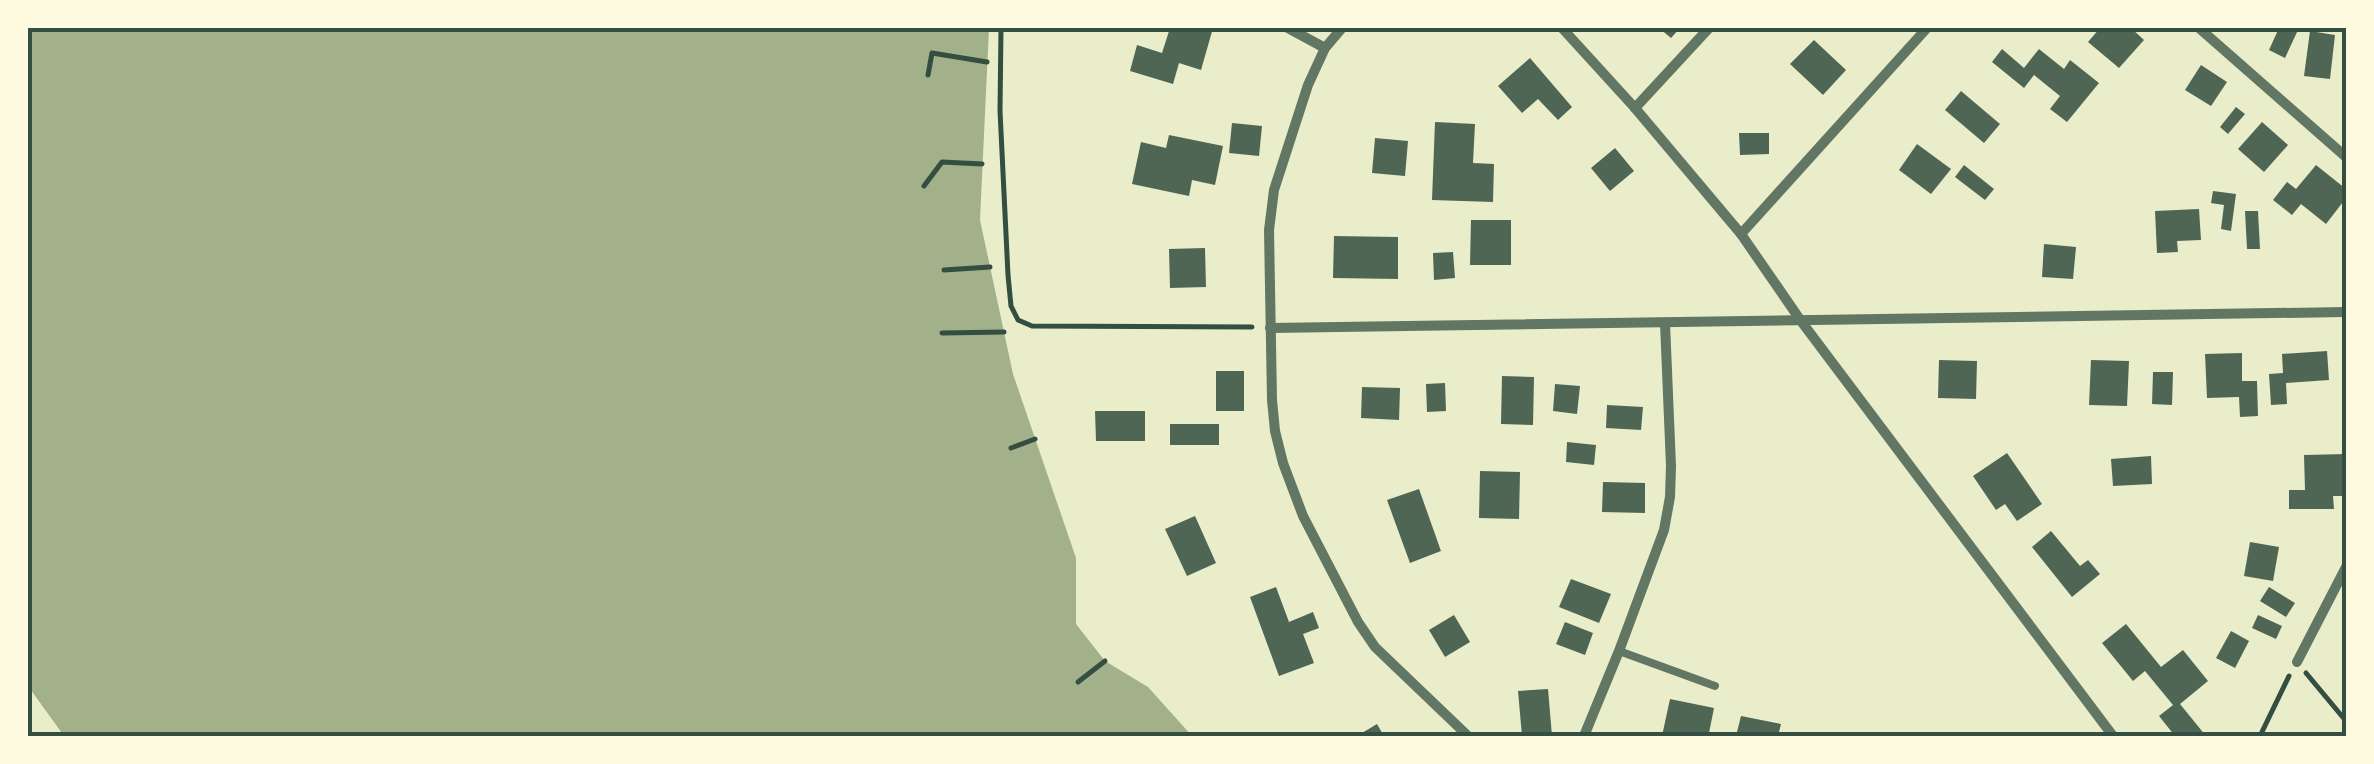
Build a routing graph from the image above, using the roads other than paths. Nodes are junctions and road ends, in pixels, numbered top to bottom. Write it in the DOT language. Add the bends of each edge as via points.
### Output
graph roads {
  1 [pos="1288,28"];
  2 [pos="1342,28"];
  3 [pos="1562,28"];
  4 [pos="1709,28"];
  5 [pos="1927,28"];
  6 [pos="2199,28"];
  7 [pos="1325,48"];
  8 [pos="1635,108"];
  9 [pos="2346,157"];
  10 [pos="1741,234"];
  11 [pos="2346,312"];
  12 [pos="1801,321"];
  13 [pos="1665,323"];
  14 [pos="1270,328"];
  15 [pos="2346,567"];
  16 [pos="1619,651"];
  17 [pos="2297,662"];
  18 [pos="1715,686"];
  19 [pos="1468,736"];
  20 [pos="1584,736"];
  21 [pos="2113,736"];
  1 -- 7 [label="street"];
  2 -- 7 [label="street"];
  3 -- 8 [label="street"];
  4 -- 8 [label="street"];
  5 -- 10 [label="street"];
  6 -- 9 [label="street"];
  7 -- 14 [label="street" via="1274,190"];
  8 -- 10 [label="street"];
  10 -- 12 [label="street"];
  11 -- 12 [label="street"];
  12 -- 13 [label="street"];
  12 -- 21 [label="street"];
  13 -- 14 [label="street"];
  13 -- 16 [label="street" via="1670,498"];
  14 -- 19 [label="street" via="1275,431 1303,516 1375,648"];
  15 -- 17 [label="street"];
  16 -- 18 [label="lane"];
  16 -- 20 [label="street"];
}
